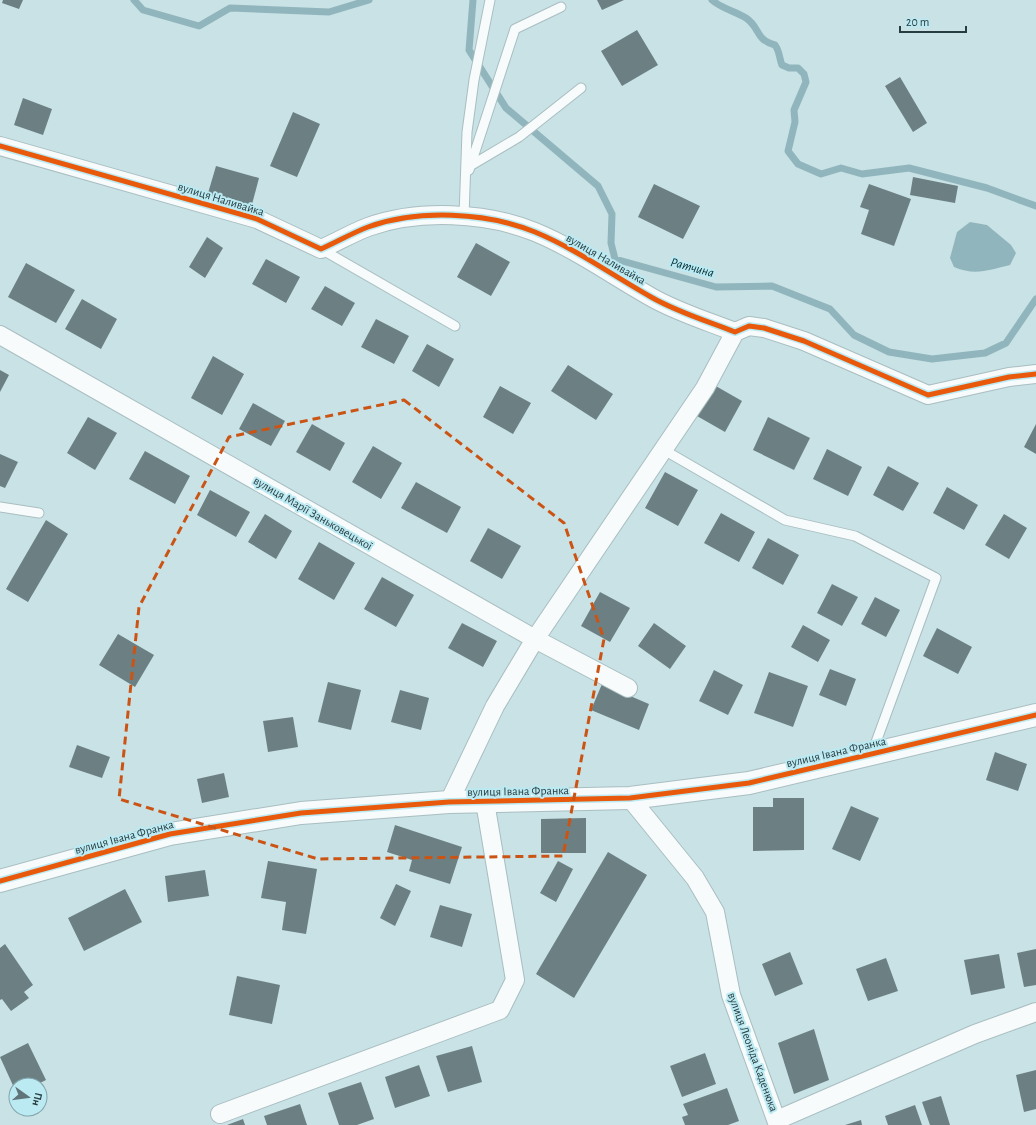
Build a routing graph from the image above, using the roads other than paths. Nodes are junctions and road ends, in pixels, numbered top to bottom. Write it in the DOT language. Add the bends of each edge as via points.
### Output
graph roads {
  1 [pos="490,0"];
  2 [pos="561,7"];
  3 [pos="581,88"];
  4 [pos="0,146"];
  5 [pos="470,166"];
  6 [pos="466,181"];
  7 [pos="464,216"];
  8 [pos="322,249"];
  9 [pos="455,326"];
  10 [pos="735,332"];
  11 [pos="0,335"];
  12 [pos="1036,374"];
  13 [pos="664,450"];
  14 [pos="0,507"];
  15 [pos="39,513"];
  16 [pos="535,639"];
  17 [pos="628,688"];
  18 [pos="1036,715"];
  19 [pos="871,754"];
  20 [pos="630,798"];
  21 [pos="449,802"];
  22 [pos="485,802"];
  23 [pos="0,881"];
  24 [pos="1036,1012"];
  25 [pos="220,1114"];
  26 [pos="778,1123"];
  1 -- 6 [label="lane" via="479,51 467,132"];
  2 -- 5 [label="lane" via="515,29"];
  3 -- 5 [label="lane" via="519,137"];
  4 -- 8 [label="street, вулиця Наливайка" via="257,219"];
  5 -- 6 [label="lane"];
  6 -- 7 [label="lane"];
  7 -- 8 [label="street, вулиця Наливайка" via="410,217 368,227"];
  7 -- 10 [label="street, вулиця Наливайка" via="502,220 535,232 576,252 652,298"];
  8 -- 9 [label="lane"];
  10 -- 12 [label="street" via="749,326 764,328 804,341 928,394"];
  10 -- 13 [label="street" via="705,388"];
  11 -- 16 [label="street, вулиця Марії Заньковецької"];
  13 -- 16 [label="street"];
  13 -- 19 [label="lane" via="785,520 855,536 936,578"];
  14 -- 15 [label="lane"];
  16 -- 17 [label="street, вулиця Марії Заньковецької"];
  16 -- 21 [label="street" via="495,706"];
  18 -- 19 [label="main road, вулиця Івана Франка"];
  19 -- 20 [label="main road, вулиця Івана Франка" via="749,783"];
  20 -- 22 [label="main road, вулиця Івана Франка"];
  20 -- 26 [label="street, вулиця Леоніда Каденюка" via="695,878 715,912 731,995"];
  21 -- 22 [label="main road, вулиця Івана Франка"];
  21 -- 23 [label="main road, вулиця Івана Франка" via="301,813 170,834"];
  22 -- 25 [label="street, вулиця Івана Франка" via="514,980 500,1010"];
  24 -- 26 [label="street, вулиця Леоніда Каденюка" via="975,1034"];
}
